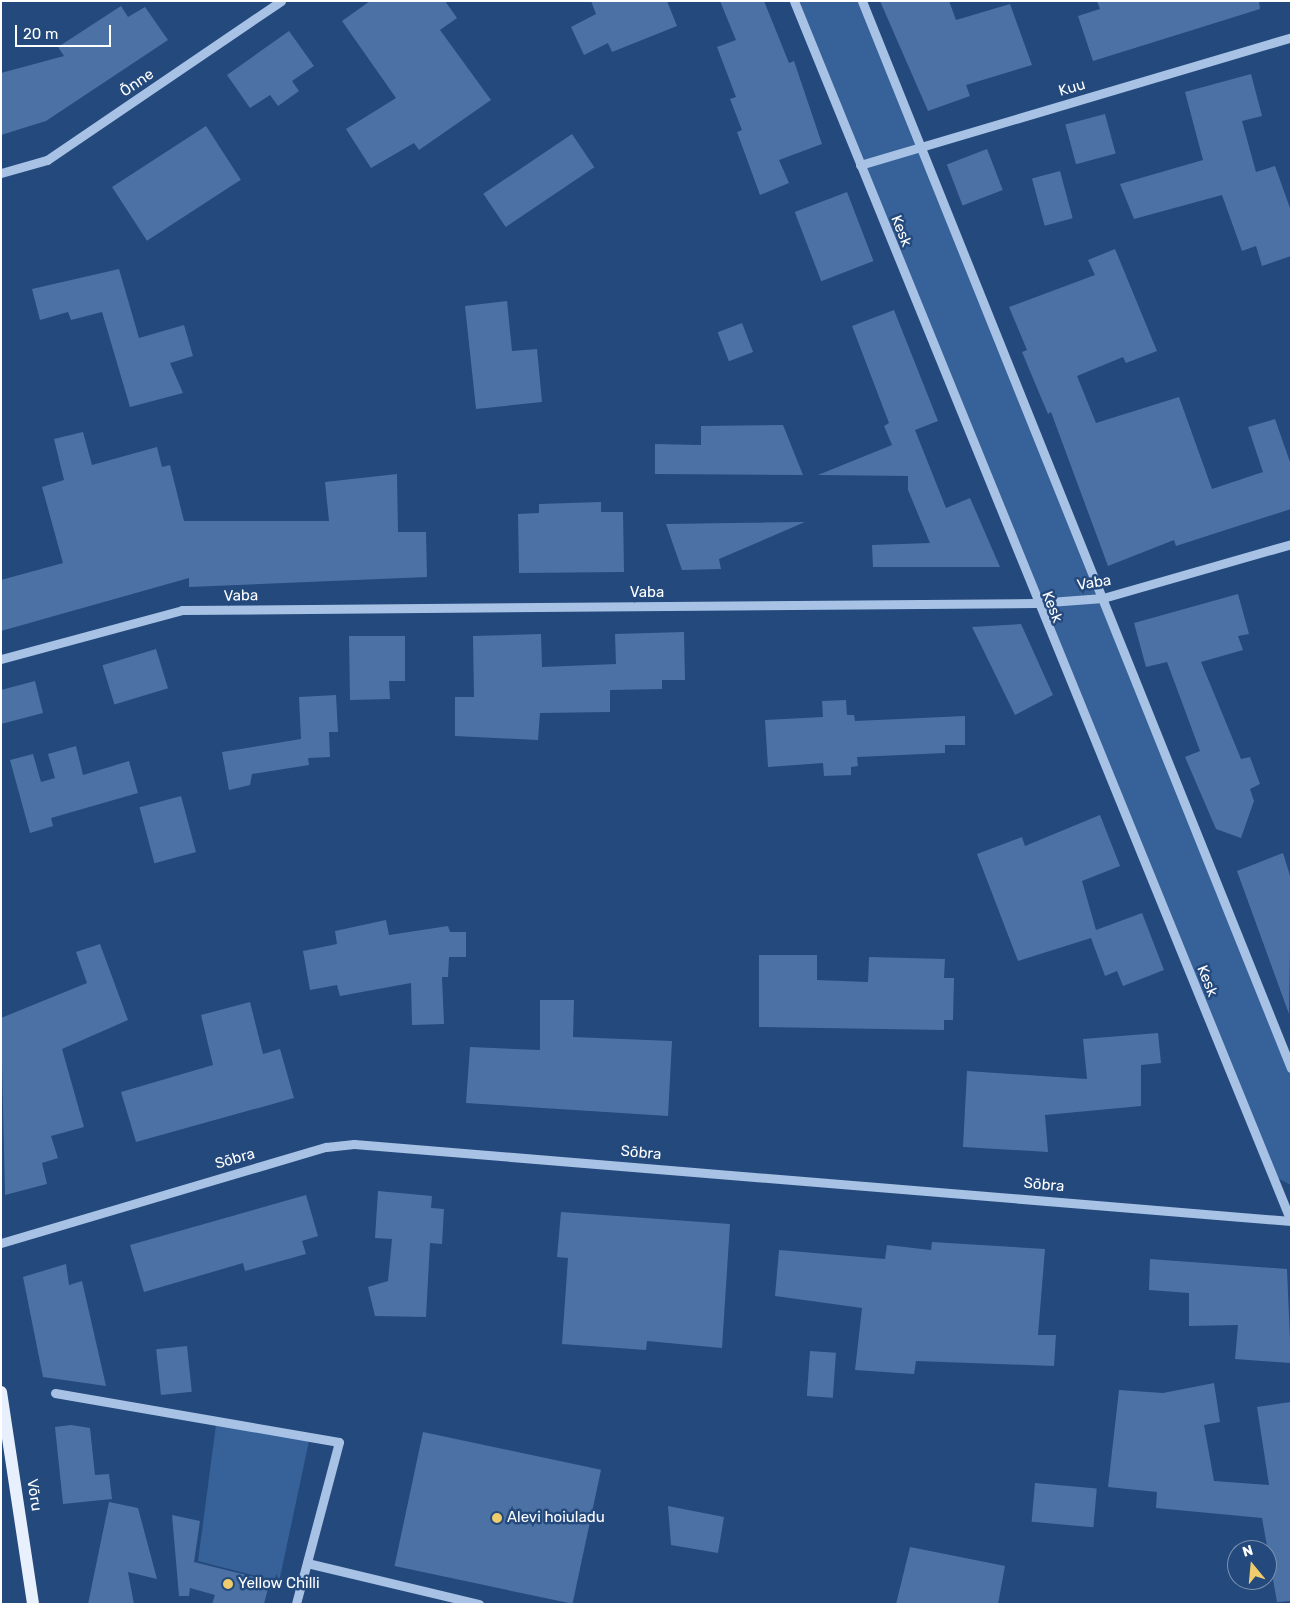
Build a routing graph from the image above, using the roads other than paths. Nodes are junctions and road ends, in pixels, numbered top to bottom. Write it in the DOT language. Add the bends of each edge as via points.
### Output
graph roads {
  1 [pos="281,1"];
  2 [pos="794,1"];
  3 [pos="862,1"];
  4 [pos="1291,37"];
  5 [pos="922,146"];
  6 [pos="860,165"];
  7 [pos="1,173"];
  8 [pos="1291,544"];
  9 [pos="1103,598"];
  10 [pos="1036,603"];
  11 [pos="1,659"];
  12 [pos="1291,1068"];
  13 [pos="1291,1221"];
  14 [pos="1,1243"];
  15 [pos="1,1392"];
  16 [pos="55,1393"];
  17 [pos="307,1563"];
  18 [pos="33,1604"];
  19 [pos="296,1604"];
  20 [pos="479,1604"];
  1 -- 7 [label="street, Õnne" via="47,160"];
  2 -- 6 [label="street, Kesk"];
  3 -- 5 [label="street"];
  4 -- 5 [label="street, Kuu"];
  5 -- 6 [label="street, Kuu"];
  5 -- 9 [label="street"];
  6 -- 10 [label="street, Kesk"];
  8 -- 9 [label="street, Vaba"];
  9 -- 10 [label="street, Vaba"];
  9 -- 12 [label="street"];
  10 -- 11 [label="street, Vaba" via="182,610"];
  10 -- 13 [label="street, Kesk"];
  13 -- 14 [label="street, Sõbra" via="354,1144 326,1147"];
  15 -- 18 [label="main road, Võru"];
  16 -- 17 [label="street" via="339,1442"];
  17 -- 19 [label="street"];
  17 -- 20 [label="street"];
}
